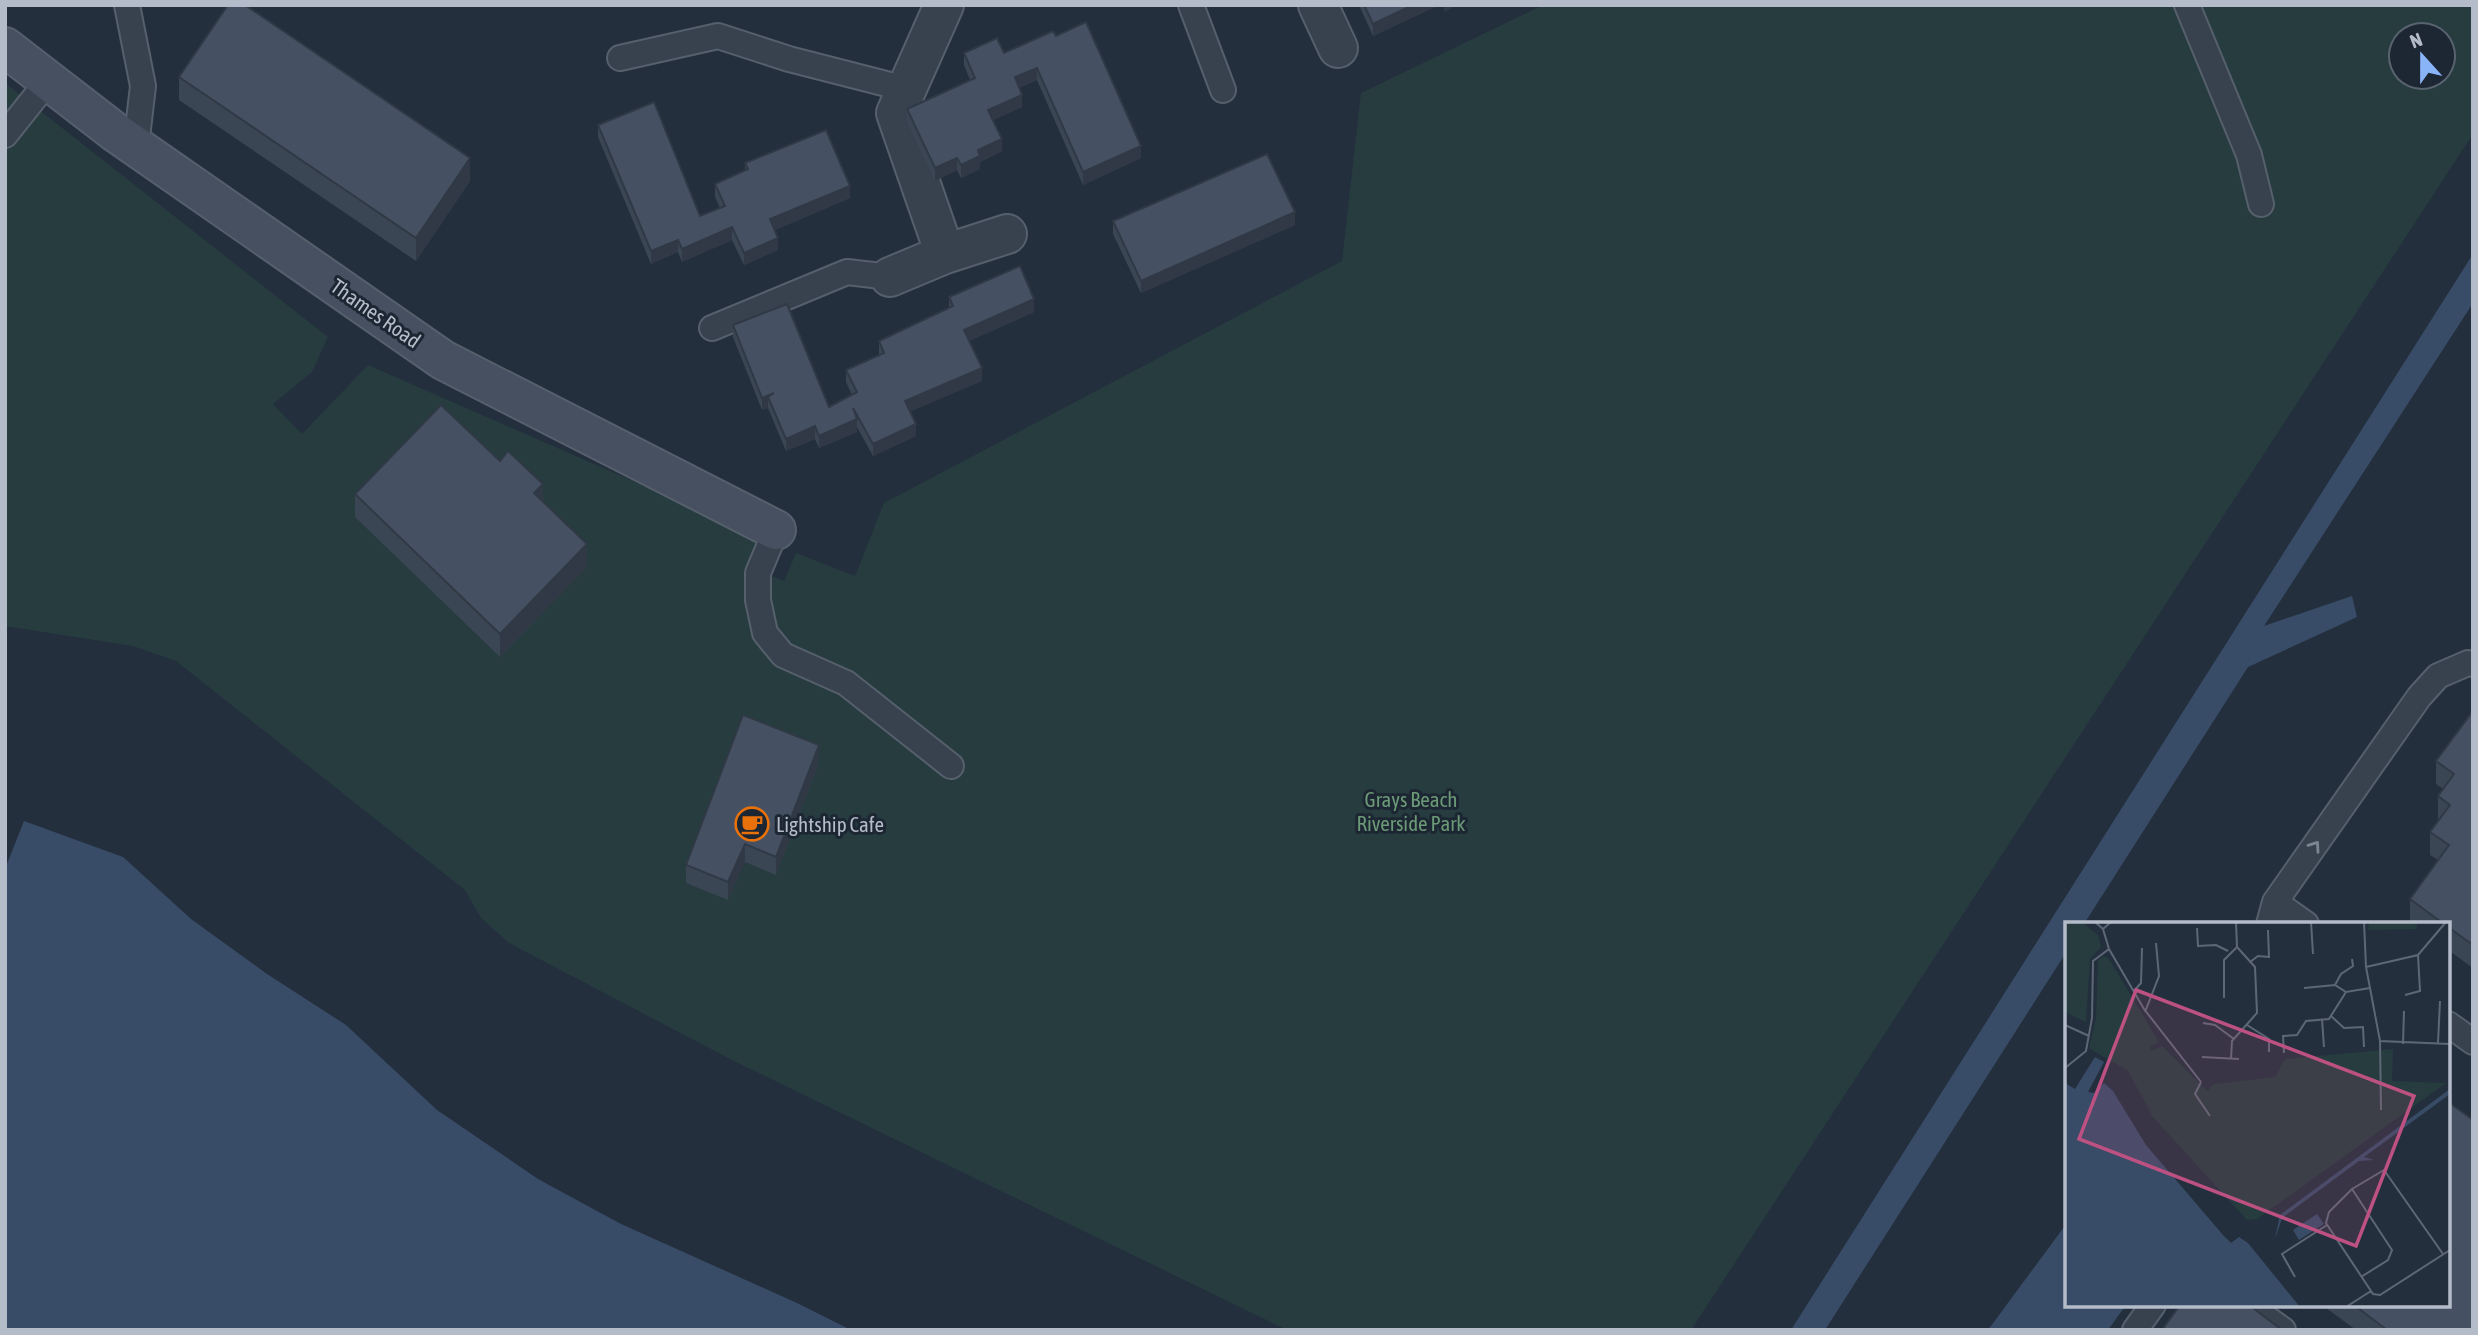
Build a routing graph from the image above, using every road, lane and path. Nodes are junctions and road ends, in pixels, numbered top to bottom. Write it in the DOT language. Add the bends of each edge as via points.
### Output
graph roads {
  1 [pos="127,5"];
  2 [pos="944,5"];
  3 [pos="1191,5"];
  4 [pos="1318,5"];
  5 [pos="2187,5"];
  6 [pos="5,47"];
  7 [pos="1338,48"];
  8 [pos="620,58"];
  9 [pos="48,81"];
  10 [pos="906,89"];
  11 [pos="1223,90"];
  12 [pos="5,135"];
  13 [pos="136,146"];
  14 [pos="2261,204"];
  15 [pos="1007,234"];
  16 [pos="945,254"];
  17 [pos="890,277"];
  18 [pos="712,328"];
  19 [pos="776,530"];
  20 [pos="2473,664"];
  21 [pos="951,766"];
  22 [pos="2272,913"];
  23 [pos="2300,922"];
  24 [pos="2450,1025"];
  25 [pos="2473,1042"];
  26 [pos="2152,1307"];
  27 [pos="2252,1307"];
  28 [pos="2135,1330"];
  29 [pos="2283,1330"];
  1 -- 13 [label="lane" via="143,86"];
  2 -- 10 [label="street"];
  3 -- 11 [label="lane"];
  4 -- 7 [label="street"];
  5 -- 14 [label="lane" via="2249,155"];
  6 -- 9 [label="main road, Thames Road"];
  8 -- 10 [label="lane" via="718,36 789,60"];
  9 -- 12 [label="lane"];
  9 -- 13 [label="main road, Thames Road"];
  10 -- 16 [label="street" via="896,113"];
  13 -- 19 [label="main road, Thames Road" via="443,360"];
  15 -- 16 [label="street"];
  16 -- 17 [label="street"];
  17 -- 18 [label="lane" via="847,272"];
  19 -- 21 [label="lane" via="758,573 765,633 783,655 846,683"];
  22 -- 20 [label="lane, one-way" via="2419,697 2438,676"];
  22 -- 23 [label="lane"];
  24 -- 25 [label="lane"];
  26 -- 28 [label="lane"];
  27 -- 29 [label="lane"];
}
